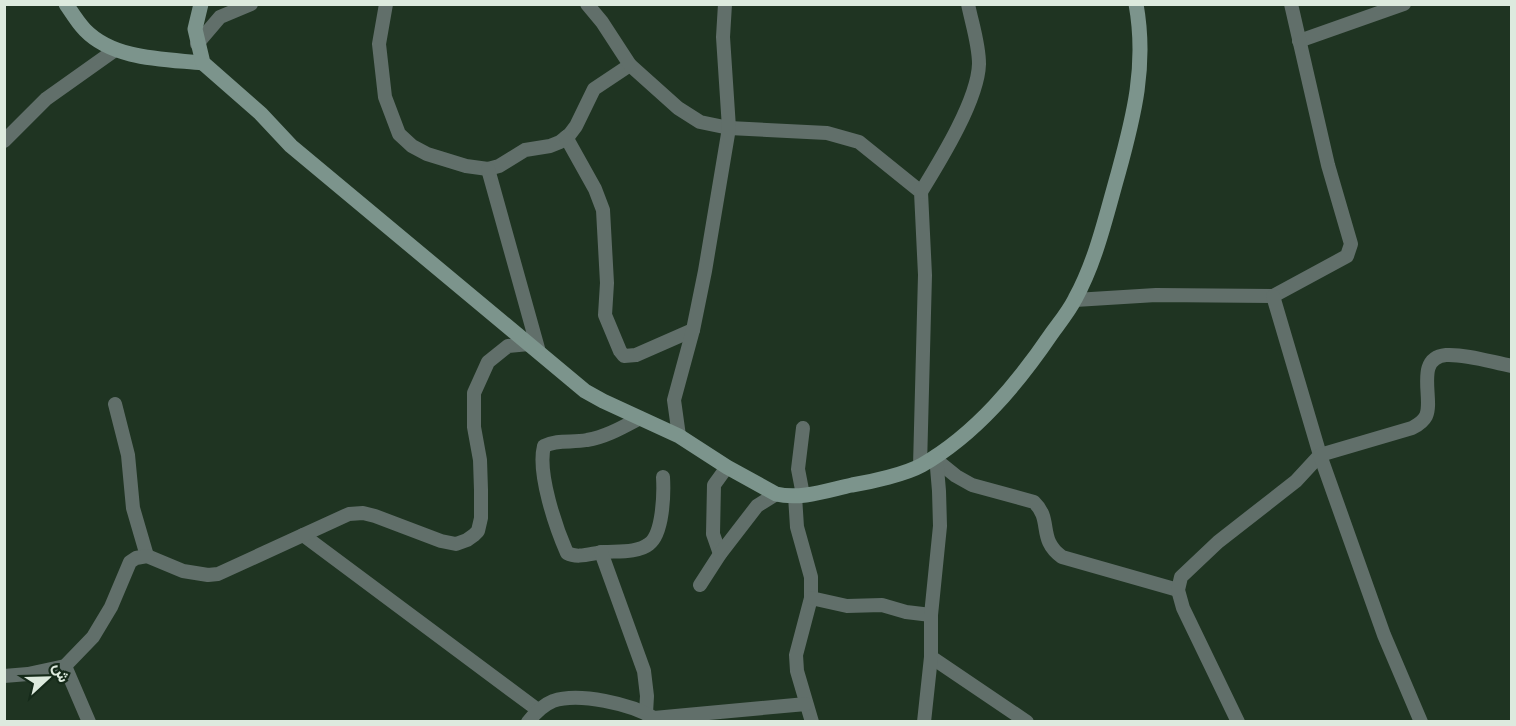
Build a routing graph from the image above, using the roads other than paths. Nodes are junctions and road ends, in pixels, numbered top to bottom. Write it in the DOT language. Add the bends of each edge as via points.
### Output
graph roads {
  1 [pos="66,4"];
  2 [pos="201,4"];
  3 [pos="251,4"];
  4 [pos="386,4"];
  5 [pos="587,4"];
  6 [pos="725,4"];
  7 [pos="968,4"];
  8 [pos="1136,4"];
  9 [pos="1291,4"];
  10 [pos="1404,4"];
  11 [pos="1299,41"];
  12 [pos="197,44"];
  13 [pos="115,50"];
  14 [pos="203,63"];
  15 [pos="630,65"];
  16 [pos="729,128"];
  17 [pos="566,137"];
  18 [pos="4,141"];
  19 [pos="488,169"];
  20 [pos="921,192"];
  21 [pos="1273,296"];
  22 [pos="1075,300"];
  23 [pos="693,330"];
  24 [pos="534,348"];
  25 [pos="1512,366"];
  26 [pos="115,404"];
  27 [pos="640,418"];
  28 [pos="803,428"];
  29 [pos="679,436"];
  30 [pos="940,454"];
  31 [pos="1320,455"];
  32 [pos="920,466"];
  33 [pos="727,467"];
  34 [pos="663,477"];
  35 [pos="776,494"];
  36 [pos="799,496"];
  37 [pos="303,535"];
  38 [pos="601,552"];
  39 [pos="720,554"];
  40 [pos="147,556"];
  41 [pos="700,585"];
  42 [pos="1178,590"];
  43 [pos="811,598"];
  44 [pos="932,615"];
  45 [pos="931,657"];
  46 [pos="65,666"];
  47 [pos="4,676"];
  48 [pos="806,704"];
  49 [pos="538,710"];
  50 [pos="652,718"];
  51 [pos="89,722"];
  52 [pos="528,722"];
  53 [pos="812,722"];
  54 [pos="924,722"];
  55 [pos="1027,722"];
  56 [pos="1238,722"];
  57 [pos="1421,722"];
  1 -- 13 [label="street" via="86,31"];
  2 -- 12 [label="street" via="195,29"];
  3 -- 12 [label="street" via="220,17"];
  4 -- 19 [label="street" via="380,56 385,97 399,134 427,154"];
  5 -- 15 [label="street"];
  6 -- 16 [label="street" via="723,37"];
  7 -- 20 [label="street" via="979,65 974,91 944,155"];
  8 -- 22 [label="street" via="1140,78 1128,137 1090,266"];
  9 -- 11 [label="street"];
  10 -- 11 [label="street"];
  11 -- 21 [label="street" via="1351,244 1347,256 1334,265"];
  12 -- 14 [label="street"];
  13 -- 14 [label="street"];
  13 -- 18 [label="street" via="46,99"];
  14 -- 24 [label="street" via="291,146"];
  15 -- 16 [label="street" via="678,108 700,122"];
  15 -- 17 [label="street" via="594,89 576,126"];
  16 -- 20 [label="street" via="827,133 859,142"];
  16 -- 23 [label="street"];
  17 -- 19 [label="street" via="550,146 525,150"];
  17 -- 23 [label="street" via="603,210 605,315 620,351 624,356 636,355"];
  19 -- 24 [label="street"];
  20 -- 32 [label="street" via="925,275"];
  21 -- 22 [label="street" via="1156,295"];
  21 -- 31 [label="street"];
  22 -- 30 [label="street" via="1002,399"];
  23 -- 29 [label="street" via="674,400"];
  24 -- 27 [label="street" via="585,391"];
  24 -- 37 [label="street" via="508,346 488,362 474,393 481,509 474,535 456,544 363,513 349,513"];
  25 -- 31 [label="street" via="1454,355 1439,356 1429,368 1427,412 1420,424"];
  26 -- 40 [label="street" via="128,454 133,508"];
  27 -- 29 [label="street"];
  27 -- 38 [label="street" via="609,434 544,446 546,489 567,553 579,556"];
  28 -- 36 [label="street"];
  29 -- 33 [label="street"];
  30 -- 32 [label="street"];
  30 -- 42 [label="street" via="956,476 972,485 1034,502 1044,519 1049,545 1062,557"];
  30 -- 44 [label="street" via="940,526"];
  31 -- 42 [label="street" via="1296,481 1218,542 1181,577"];
  31 -- 57 [label="street" via="1384,635"];
  32 -- 36 [label="street"];
  33 -- 35 [label="street"];
  33 -- 39 [label="street" via="714,485 713,534"];
  34 -- 38 [label="street" via="661,519 654,539 639,548"];
  35 -- 36 [label="street"];
  35 -- 39 [label="street" via="757,506"];
  36 -- 43 [label="street" via="797,527 811,577"];
  37 -- 40 [label="street" via="218,574 183,571"];
  37 -- 49 [label="street"];
  38 -- 50 [label="street" via="644,671"];
  39 -- 41 [label="street"];
  40 -- 46 [label="street" via="130,562 93,637"];
  42 -- 56 [label="street"];
  43 -- 44 [label="street"];
  43 -- 48 [label="street" via="796,655"];
  44 -- 45 [label="street"];
  45 -- 54 [label="street"];
  45 -- 55 [label="street"];
  46 -- 47 [label="street"];
  46 -- 51 [label="street"];
  48 -- 50 [label="street"];
  48 -- 53 [label="street"];
  49 -- 50 [label="street" via="553,701 571,698 622,705"];
  49 -- 52 [label="street"];
}
